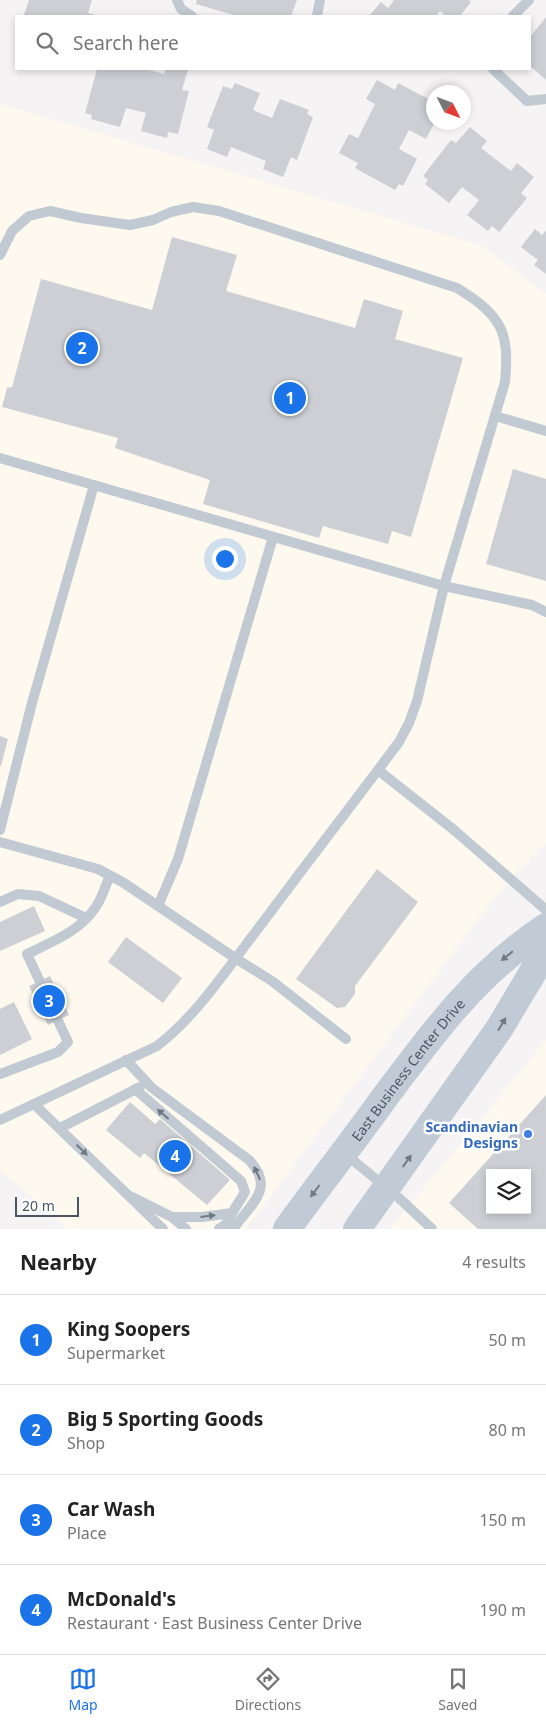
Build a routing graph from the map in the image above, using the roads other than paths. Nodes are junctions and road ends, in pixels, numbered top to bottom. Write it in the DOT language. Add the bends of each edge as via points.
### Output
graph roads {
  1 [pos="177,0"];
  2 [pos="320,0"];
  3 [pos="529,0"];
  4 [pos="190,15"];
  5 [pos="317,15"];
  6 [pos="514,15"];
  7 [pos="494,70"];
  8 [pos="546,99"];
  9 [pos="0,255"];
  10 [pos="495,416"];
  11 [pos="546,431"];
  12 [pos="0,458"];
  13 [pos="94,485"];
  14 [pos="273,537"];
  15 [pos="444,586"];
  16 [pos="546,612"];
  17 [pos="378,770"];
  18 [pos="0,830"];
  19 [pos="0,842"];
  20 [pos="110,876"];
  21 [pos="0,902"];
  22 [pos="158,906"];
  23 [pos="546,910"];
  24 [pos="86,918"];
  25 [pos="546,927"];
  26 [pos="546,944"];
  27 [pos="235,958"];
  28 [pos="346,1040"];
  29 [pos="126,1060"];
  30 [pos="0,1074"];
  31 [pos="147,1083"];
  32 [pos="135,1089"];
  33 [pos="34,1104"];
  34 [pos="0,1120"];
  35 [pos="60,1128"];
  36 [pos="344,1152"];
  37 [pos="387,1188"];
  38 [pos="130,1196"];
  39 [pos="232,1212"];
  40 [pos="172,1217"];
  41 [pos="164,1229"];
  42 [pos="186,1229"];
  43 [pos="220,1229"];
  44 [pos="233,1229"];
  45 [pos="287,1229"];
  46 [pos="357,1229"];
  47 [pos="432,1229"];
  1 -- 4 [label="lane" via="181,9"];
  2 -- 5 [label="lane"];
  3 -- 6 [label="lane"];
  7 -- 8 [label="lane" via="527,101"];
  9 -- 10 [label="lane" via="12,231 29,216 50,211 130,225 192,207 218,211 457,288 493,315 504,334 505,382"];
  10 -- 11 [label="lane"];
  10 -- 15 [label="lane"];
  12 -- 13 [label="lane"];
  13 -- 14 [label="lane"];
  13 -- 18 [label="lane" via="32,703"];
  14 -- 15 [label="lane"];
  14 -- 22 [label="lane" via="178,859"];
  15 -- 16 [label="lane" via="532,605"];
  15 -- 17 [label="lane" via="410,723"];
  17 -- 23 [label="lane" via="454,830"];
  17 -- 27 [label="lane"];
  19 -- 20 [label="lane" via="98,869"];
  20 -- 22 [label="lane"];
  20 -- 24 [label="lane" via="96,908"];
  21 -- 24 [label="lane" via="18,894 38,896"];
  22 -- 27 [label="lane"];
  24 -- 30 [label="lane" via="70,933 27,954 68,1042 58,1052"];
  25 -- 36 [label="street, East Business Center Drive, one-way" via="497,963 470,990 436,1028"];
  37 -- 26 [label="street, one-way" via="499,1029"];
  27 -- 28 [label="lane" via="272,981"];
  27 -- 29 [label="lane" via="176,1031 156,1046"];
  29 -- 31 [label="lane"];
  29 -- 33 [label="lane"];
  31 -- 32 [label="lane"];
  44 -- 31 [label="lane, one-way" via="261,1191 258,1170"];
  32 -- 35 [label="lane"];
  39 -- 32 [label="lane, one-way" via="245,1192 242,1181"];
  33 -- 34 [label="lane"];
  33 -- 35 [label="lane"];
  35 -- 38 [label="lane, one-way"];
  36 -- 37 [label="lane"];
  36 -- 45 [label="street, East Business Center Drive, one-way"];
  37 -- 46 [label="street"];
  37 -- 47 [label="lane"];
  38 -- 40 [label="lane"];
  38 -- 41 [label="lane"];
  40 -- 39 [label="lane, one-way"];
  39 -- 43 [label="lane"];
  40 -- 42 [label="lane"];
}
